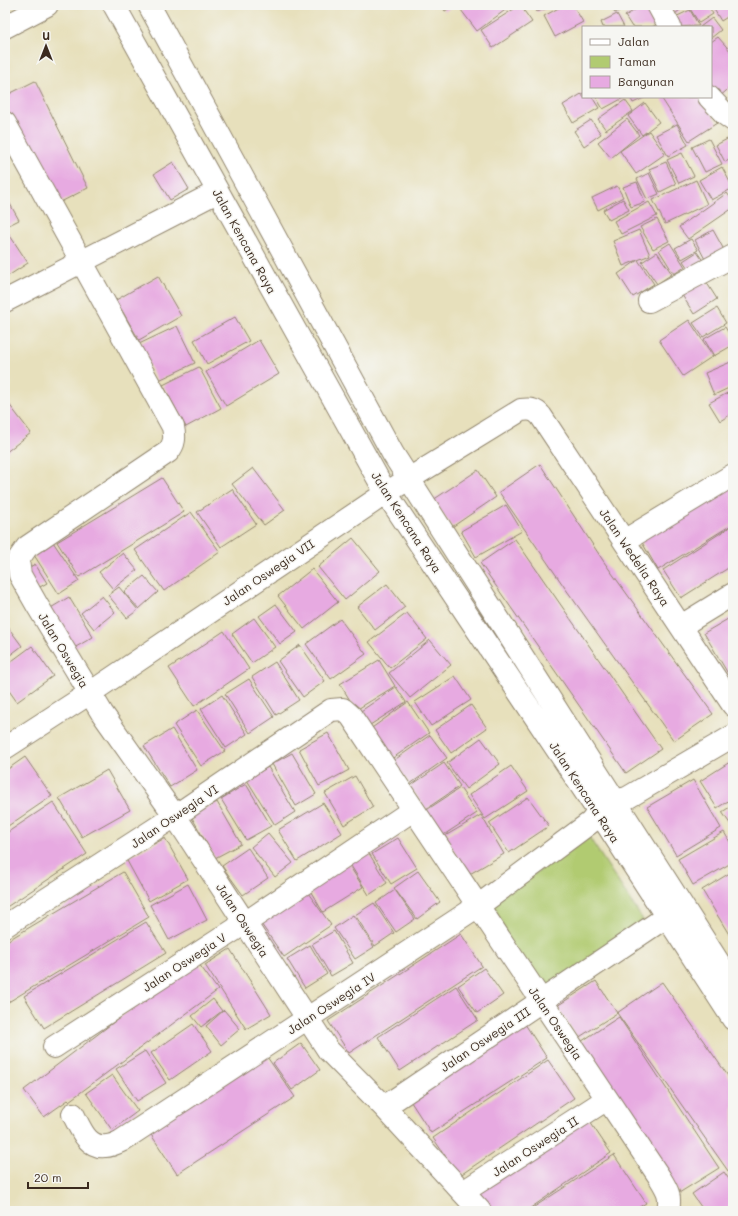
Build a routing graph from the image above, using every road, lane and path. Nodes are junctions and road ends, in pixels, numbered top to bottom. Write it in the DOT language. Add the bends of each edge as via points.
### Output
graph roads {
  1 [pos="47,5"];
  2 [pos="114,5"];
  3 [pos="149,5"];
  4 [pos="658,5"];
  5 [pos="669,26"];
  6 [pos="5,27"];
  7 [pos="710,98"];
  8 [pos="733,120"];
  9 [pos="5,123"];
  10 [pos="217,192"];
  11 [pos="733,256"];
  12 [pos="81,262"];
  13 [pos="5,301"];
  14 [pos="649,301"];
  15 [pos="536,411"];
  16 [pos="733,474"];
  17 [pos="408,478"];
  18 [pos="386,492"];
  19 [pos="624,541"];
  20 [pos="733,594"];
  21 [pos="681,626"];
  22 [pos="90,693"];
  23 [pos="733,705"];
  24 [pos="343,709"];
  25 [pos="733,736"];
  26 [pos="5,748"];
  27 [pos="413,810"];
  28 [pos="609,810"];
  29 [pos="175,816"];
  30 [pos="478,906"];
  31 [pos="666,917"];
  32 [pos="245,923"];
  33 [pos="5,926"];
  34 [pos="733,985"];
  35 [pos="541,1001"];
  36 [pos="307,1019"];
  37 [pos="733,1019"];
  38 [pos="54,1047"];
  39 [pos="607,1099"];
  40 [pos="384,1107"];
  41 [pos="73,1114"];
  42 [pos="463,1192"];
  43 [pos="669,1206"];
  44 [pos="480,1211"];
  1 -- 6 [label="street"];
  2 -- 10 [label="street, Jalan Kencana Raya"];
  3 -- 17 [label="street, Jalan Kencana Raya"];
  4 -- 5 [label="street"];
  7 -- 8 [label="street"];
  9 -- 12 [label="street"];
  10 -- 12 [label="street"];
  10 -- 18 [label="street, Jalan Kencana Raya"];
  11 -- 14 [label="street"];
  12 -- 13 [label="street"];
  12 -- 22 [label="street, Jalan Oswegia" via="173,427 175,437 168,452 27,548 18,560 20,575"];
  15 -- 17 [label="street, Jalan Oswegia VII" via="521,410"];
  15 -- 19 [label="street, Jalan Wedelia Raya"];
  16 -- 19 [label="street"];
  17 -- 18 [label="street, Jalan Oswegia VII"];
  17 -- 28 [label="street, Jalan Kencana Raya"];
  18 -- 22 [label="street, Jalan Oswegia VII"];
  18 -- 28 [label="street, Jalan Kencana Raya"];
  19 -- 21 [label="street, Jalan Wedelia Raya"];
  20 -- 21 [label="street"];
  21 -- 23 [label="street, Jalan Wedelia Raya"];
  22 -- 26 [label="street, Jalan Oswegia VII"];
  22 -- 29 [label="street, Jalan Oswegia"];
  24 -- 27 [label="street, Jalan Oswegia" via="351,716"];
  24 -- 29 [label="street, Jalan Oswegia VI" via="331,710"];
  25 -- 28 [label="street, Jalan Oswegia IV"];
  27 -- 30 [label="street, Jalan Oswegia"];
  27 -- 32 [label="street, Jalan Oswegia V"];
  28 -- 30 [label="street, Jalan Oswegia IV"];
  28 -- 31 [label="street, Jalan Kencana Raya"];
  28 -- 34 [label="street, Jalan Kencana Raya"];
  29 -- 32 [label="street, Jalan Oswegia"];
  29 -- 33 [label="street, Jalan Oswegia VI"];
  30 -- 35 [label="street, Jalan Oswegia"];
  30 -- 36 [label="street, Jalan Oswegia IV"];
  31 -- 35 [label="street, Jalan Oswegia III"];
  31 -- 37 [label="street, Jalan Kencana Raya"];
  32 -- 36 [label="street, Jalan Oswegia"];
  32 -- 38 [label="street, Jalan Oswegia V"];
  35 -- 39 [label="street, Jalan Oswegia"];
  35 -- 40 [label="street, Jalan Oswegia III"];
  36 -- 40 [label="street, Jalan Oswegia" via="328,1050"];
  36 -- 41 [label="street, Jalan Oswegia IV" via="121,1141 96,1146 86,1138"];
  39 -- 42 [label="street, Jalan Oswegia II"];
  39 -- 43 [label="street, Jalan Oswegia" via="666,1188"];
  40 -- 42 [label="street, Jalan Oswegia"];
  42 -- 44 [label="street, Jalan Oswegia"];
}
